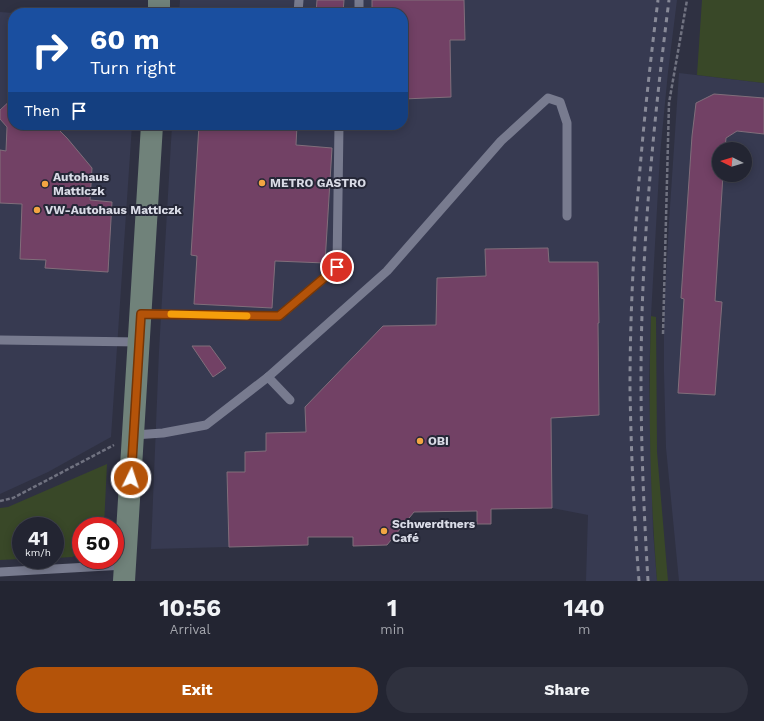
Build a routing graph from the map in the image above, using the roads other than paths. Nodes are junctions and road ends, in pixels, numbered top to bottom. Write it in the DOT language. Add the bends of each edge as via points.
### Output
graph roads {
  1 [pos="152,130"];
  2 [pos="339,130"];
  3 [pos="567,216"];
  4 [pos="141,314"];
  5 [pos="0,340"];
  6 [pos="139,342"];
  7 [pos="268,377"];
  8 [pos="290,400"];
  9 [pos="134,435"];
  10 [pos="0,572"];
  11 [pos="125,573"];
  1 -- 4 [label="main road"];
  2 -- 4 [label="lane" via="337,267 279,316"];
  3 -- 7 [label="lane" via="567,123 560,102 548,98 501,141 387,271"];
  4 -- 6 [label="main road"];
  5 -- 6 [label="lane"];
  6 -- 9 [label="main road"];
  7 -- 8 [label="lane"];
  7 -- 9 [label="lane" via="206,425 163,433"];
  9 -- 11 [label="main road"];
  10 -- 11 [label="lane"];
}
